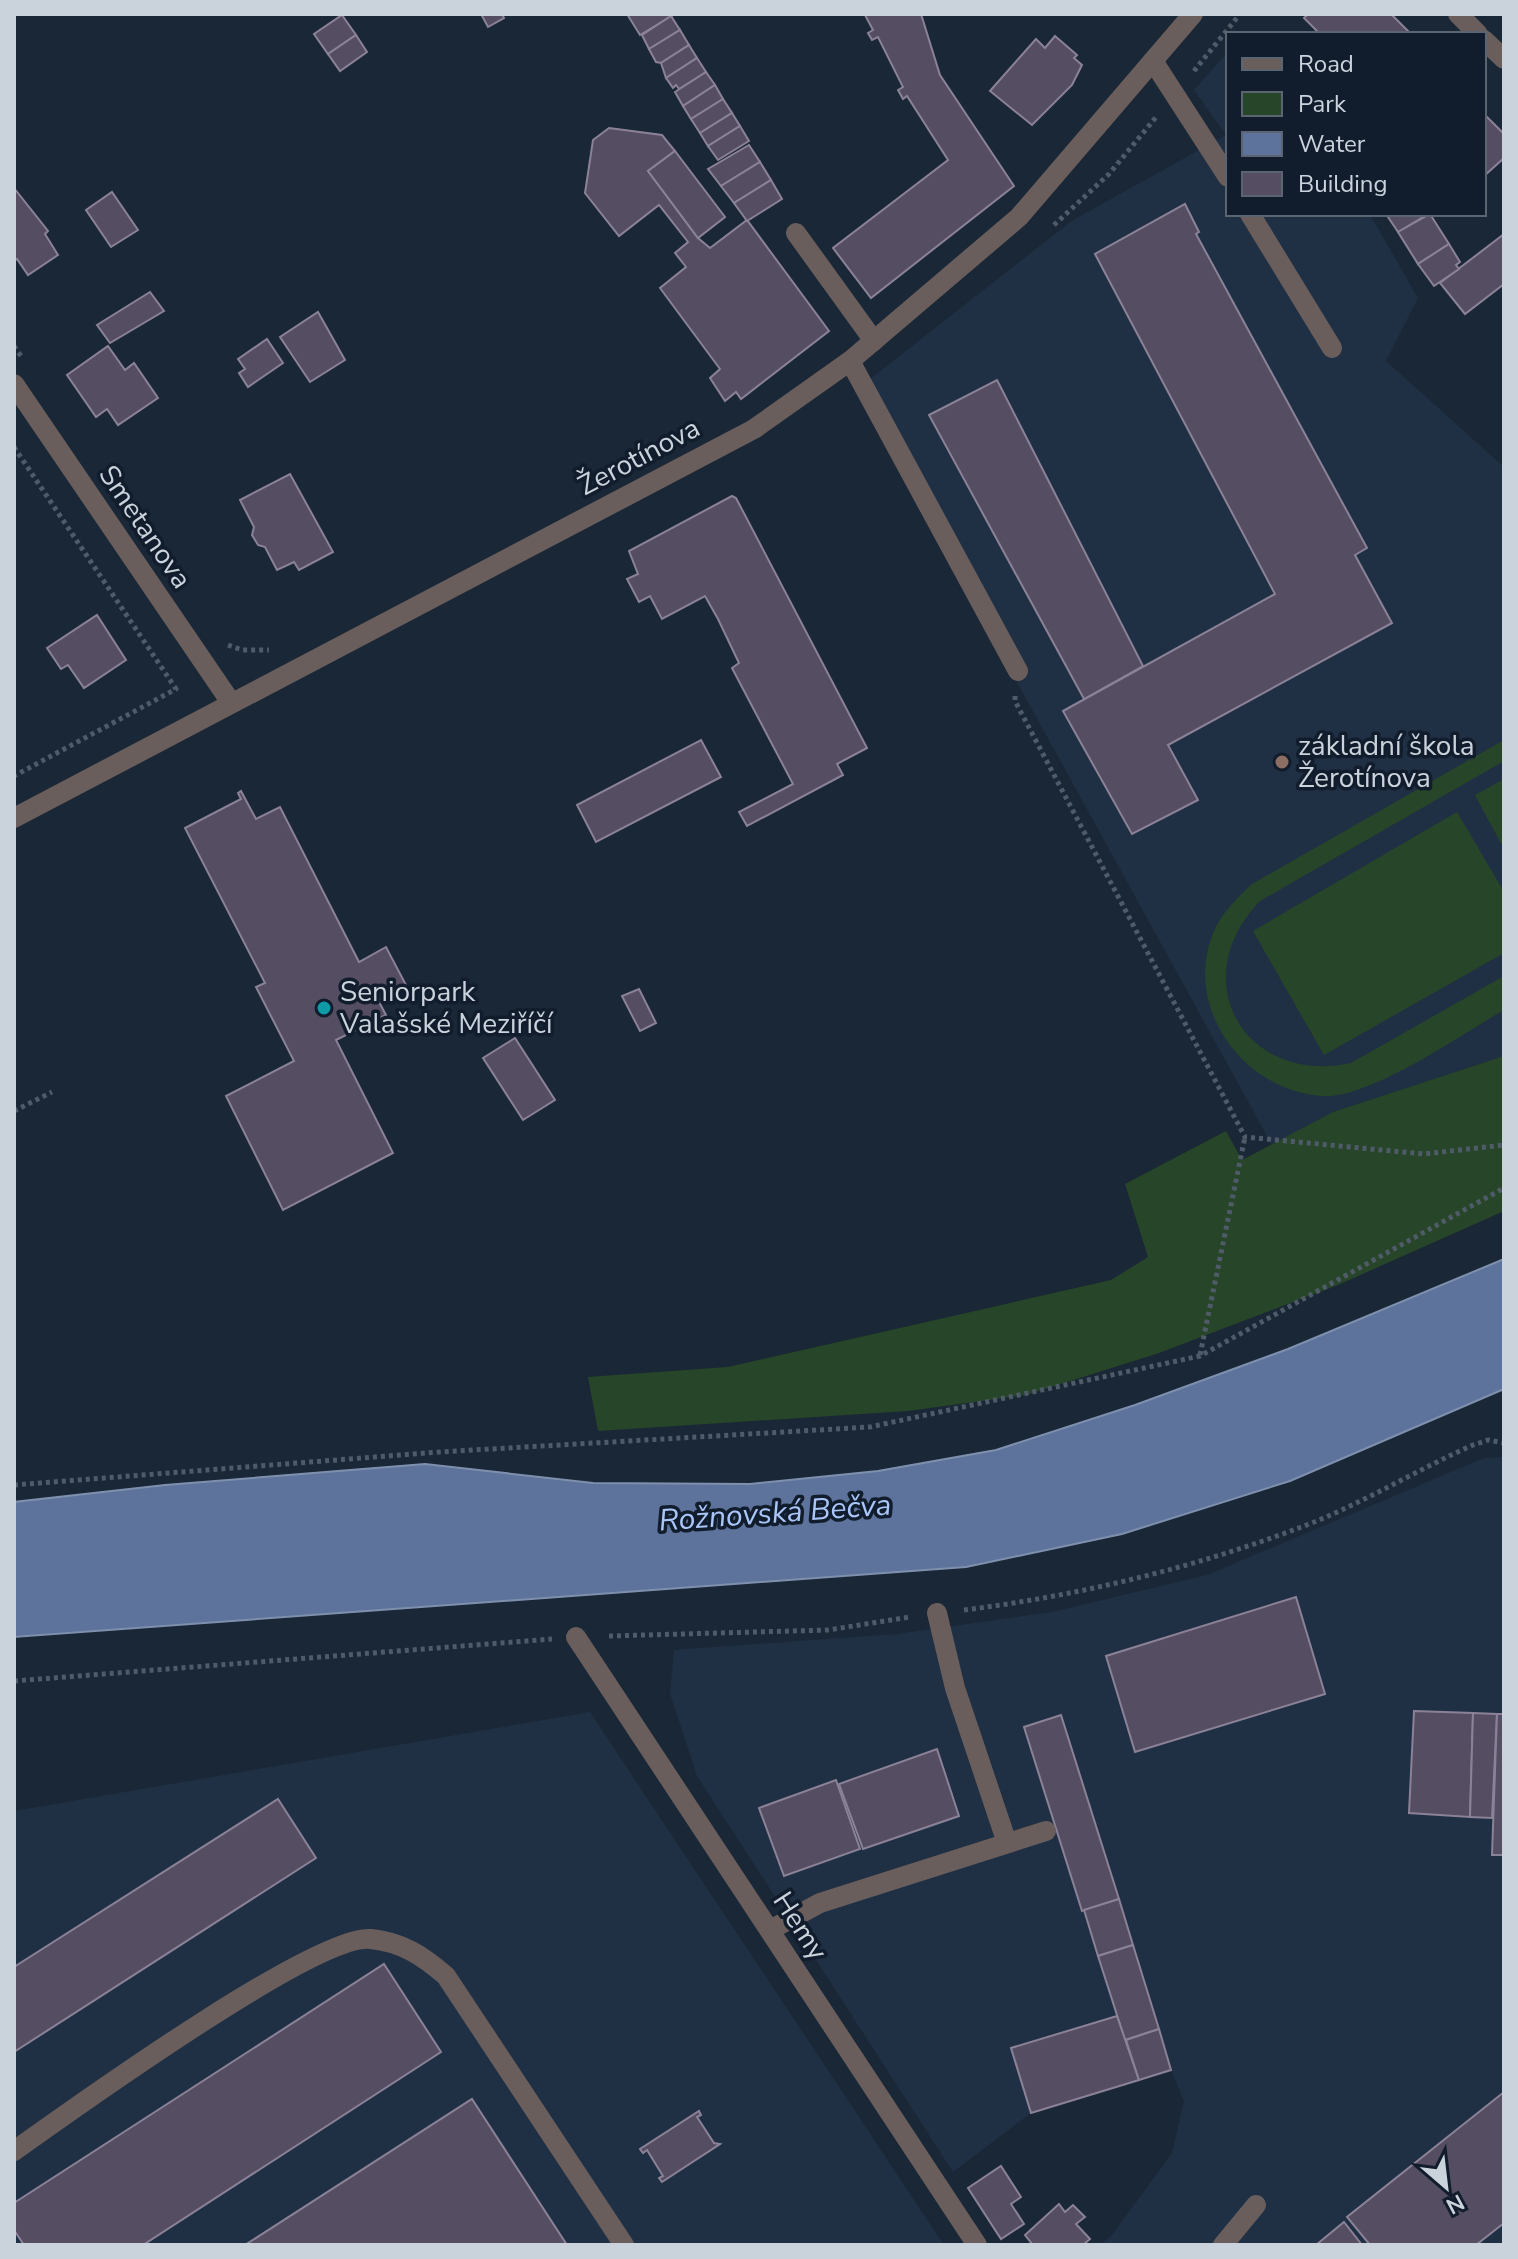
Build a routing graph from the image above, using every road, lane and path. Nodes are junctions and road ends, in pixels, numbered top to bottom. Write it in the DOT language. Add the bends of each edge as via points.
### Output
graph roads {
  1 [pos="1193,14"];
  2 [pos="1458,14"];
  3 [pos="1476,32"];
  4 [pos="1486,42"];
  5 [pos="1504,59"];
  6 [pos="1153,61"];
  7 [pos="1226,174"];
  8 [pos="1251,216"];
  9 [pos="796,233"];
  10 [pos="874,341"];
  11 [pos="14,346"];
  12 [pos="1332,348"];
  13 [pos="23,359"];
  14 [pos="850,361"];
  15 [pos="14,384"];
  16 [pos="14,447"];
  17 [pos="214,639"];
  18 [pos="280,644"];
  19 [pos="1018,671"];
  20 [pos="230,701"];
  21 [pos="14,776"];
  22 [pos="14,818"];
  23 [pos="52,1092"];
  24 [pos="14,1111"];
  25 [pos="1245,1137"];
  26 [pos="1504,1145"];
  27 [pos="1504,1188"];
  28 [pos="1200,1356"];
  29 [pos="1504,1443"];
  30 [pos="14,1485"];
  31 [pos="937,1613"];
  32 [pos="576,1637"];
  33 [pos="14,1681"];
  34 [pos="1046,1831"];
  35 [pos="1007,1843"];
  36 [pos="770,1930"];
  37 [pos="14,2151"];
  38 [pos="1256,2205"];
  39 [pos="624,2245"];
  40 [pos="977,2245"];
  41 [pos="1223,2245"];
  1 -- 6 [label="street, Žerotínova"];
  2 -- 3 [label="street"];
  4 -- 5 [label="street"];
  6 -- 7 [label="street"];
  6 -- 10 [label="street, Žerotínova" via="1019,217"];
  8 -- 12 [label="street"];
  9 -- 10 [label="street"];
  10 -- 14 [label="street, Žerotínova"];
  11 -- 13 [label="path"];
  14 -- 19 [label="street"];
  14 -- 20 [label="street, Žerotínova" via="754,429"];
  15 -- 20 [label="street, Smetanova"];
  16 -- 21 [label="path" via="176,689"];
  17 -- 18 [label="path" via="242,650 267,651"];
  19 -- 25 [label="path" via="1015,701"];
  20 -- 22 [label="street, Žerotínova"];
  23 -- 24 [label="path"];
  25 -- 26 [label="path" via="1424,1154"];
  25 -- 28 [label="path"];
  27 -- 28 [label="path"];
  28 -- 30 [label="path" via="870,1427 439,1452"];
  29 -- 31 [label="path" via="1488,1440 1473,1445 1298,1529 1143,1577 1043,1600"];
  31 -- 32 [label="path" via="828,1630"];
  31 -- 35 [label="street" via="955,1688"];
  32 -- 33 [label="path"];
  32 -- 36 [label="street, Hemy"];
  34 -- 35 [label="street"];
  35 -- 36 [label="street" via="820,1903"];
  36 -- 40 [label="street, Hemy"];
  37 -- 39 [label="street" via="176,2039 312,1958 368,1938 416,1950 446,1976"];
  38 -- 41 [label="street"];
}
